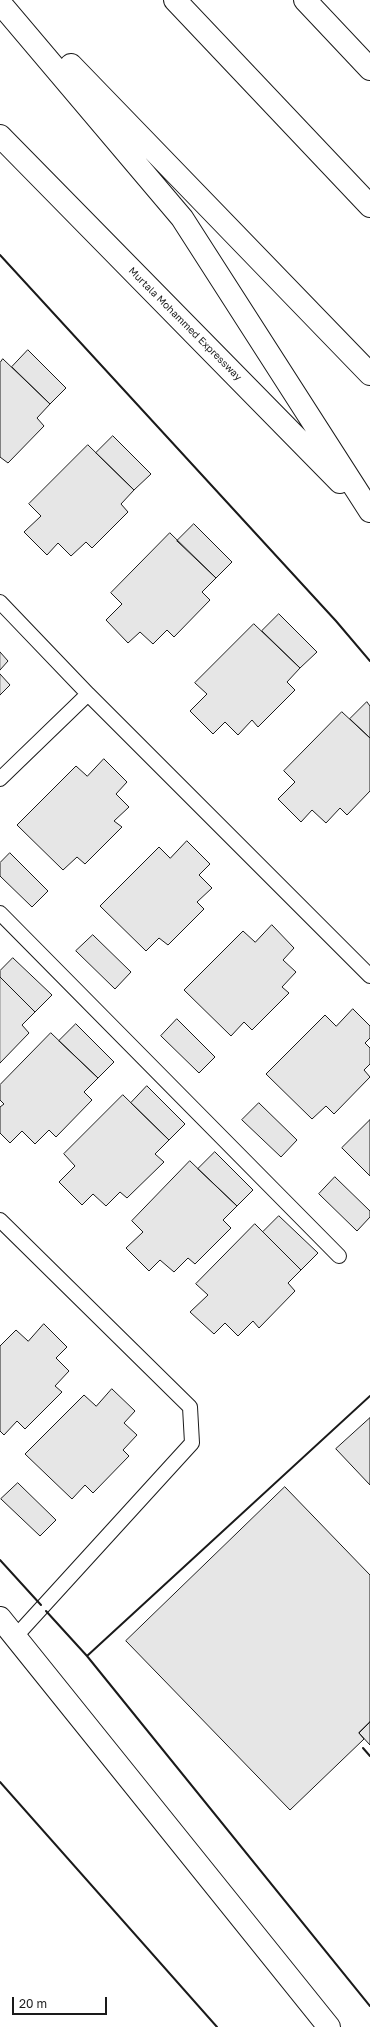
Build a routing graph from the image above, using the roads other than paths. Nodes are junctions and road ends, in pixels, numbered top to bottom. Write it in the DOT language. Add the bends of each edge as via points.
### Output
graph roads {
  1 [pos="7,0"];
  2 [pos="175,0"];
  3 [pos="305,0"];
  4 [pos="0,3"];
  5 [pos="370,69"];
  6 [pos="0,136"];
  7 [pos="370,206"];
  8 [pos="370,374"];
  9 [pos="370,511"];
  10 [pos="0,602"];
  11 [pos="88,694"];
  12 [pos="0,779"];
  13 [pos="0,913"];
  14 [pos="370,976"];
  15 [pos="0,1220"];
  16 [pos="339,1256"];
  17 [pos="0,1618"];
  18 [pos="16,1636"];
  19 [pos="329,2027"];
  1 -- 8 [label="main road"];
  2 -- 7 [label="main road"];
  3 -- 5 [label="main road"];
  4 -- 9 [label="main road" via="182,218"];
  6 -- 9 [label="main road, Murtala Mohammed Expressway"];
  10 -- 11 [label="lane"];
  11 -- 12 [label="lane"];
  11 -- 14 [label="lane"];
  13 -- 16 [label="lane"];
  15 -- 18 [label="lane" via="190,1407 192,1443"];
  17 -- 18 [label="main road"];
  18 -- 19 [label="main road"];
}
